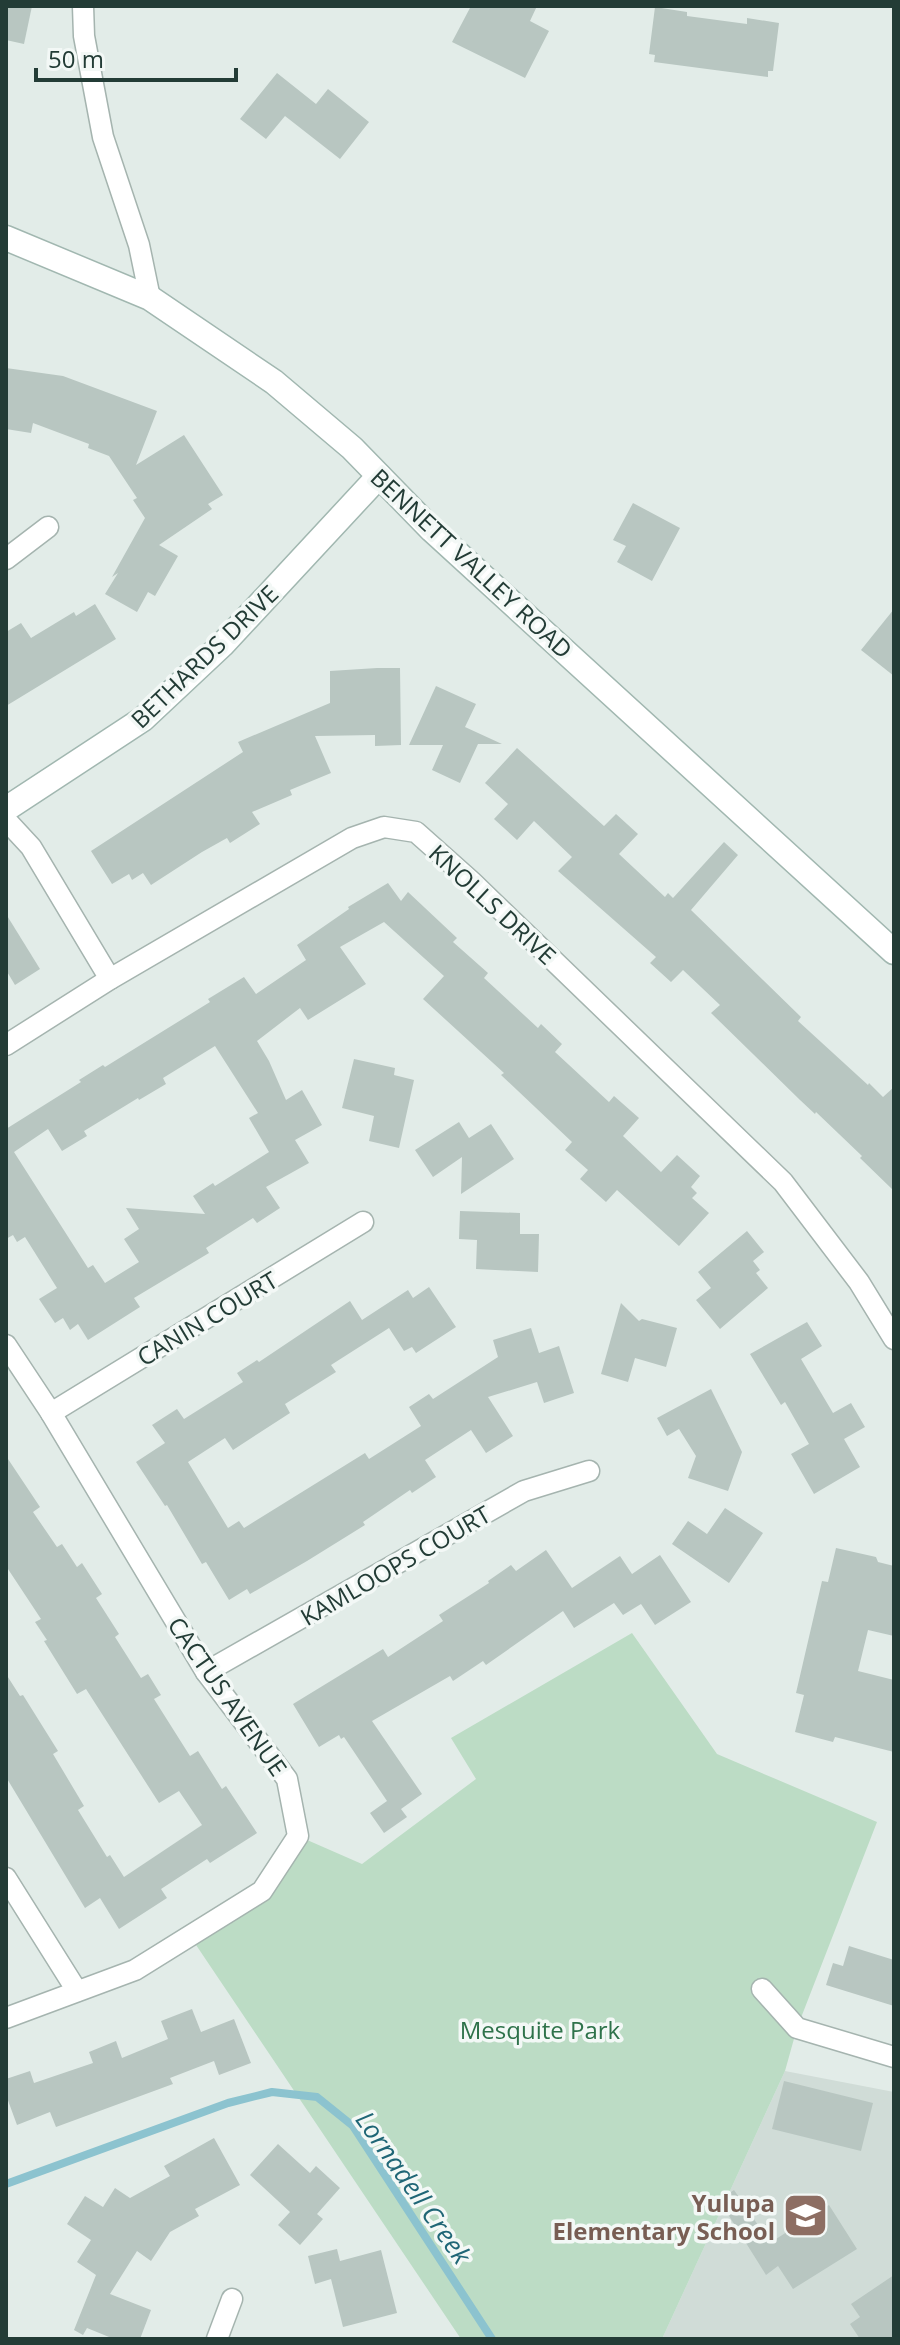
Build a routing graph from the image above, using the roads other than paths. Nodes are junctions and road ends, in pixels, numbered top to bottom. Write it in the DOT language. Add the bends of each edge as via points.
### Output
graph roads {
  1 [pos="83,6"];
  2 [pos="6,238"];
  3 [pos="150,298"];
  4 [pos="379,476"];
  5 [pos="48,527"];
  6 [pos="6,559"];
  7 [pos="6,809"];
  8 [pos="6,820"];
  9 [pos="894,952"];
  10 [pos="110,979"];
  11 [pos="6,1045"];
  12 [pos="363,1222"];
  13 [pos="894,1339"];
  14 [pos="6,1345"];
  15 [pos="51,1413"];
  16 [pos="589,1471"];
  17 [pos="206,1672"];
  18 [pos="6,1878"];
  19 [pos="762,1989"];
  20 [pos="77,1991"];
  21 [pos="6,2018"];
  22 [pos="894,2057"];
  23 [pos="232,2299"];
  24 [pos="217,2339"];
  1 -- 3 [label="street" via="103,137 139,245"];
  2 -- 3 [label="street, BENNETT VALLEY ROAD"];
  3 -- 4 [label="street, BENNETT VALLEY ROAD" via="274,382"];
  4 -- 7 [label="street, BETHARDS DRIVE" via="222,645 143,719"];
  4 -- 9 [label="street, BENNETT VALLEY ROAD"];
  5 -- 6 [label="street"];
  8 -- 10 [label="street" via="31,847"];
  10 -- 11 [label="street"];
  10 -- 13 [label="street, KNOLLS DRIVE" via="352,838 384,827 416,832 783,1182 859,1282"];
  12 -- 15 [label="street, CANIN COURT"];
  14 -- 15 [label="street, CACTUS AVENUE"];
  15 -- 17 [label="street, CACTUS AVENUE"];
  16 -- 17 [label="street, KAMLOOPS COURT" via="524,1491"];
  17 -- 20 [label="street, CACTUS AVENUE" via="287,1779 298,1836 262,1891 135,1970"];
  18 -- 20 [label="street"];
  19 -- 22 [label="street" via="797,2028"];
  20 -- 21 [label="street, CACTUS AVENUE"];
  23 -- 24 [label="street"];
}
